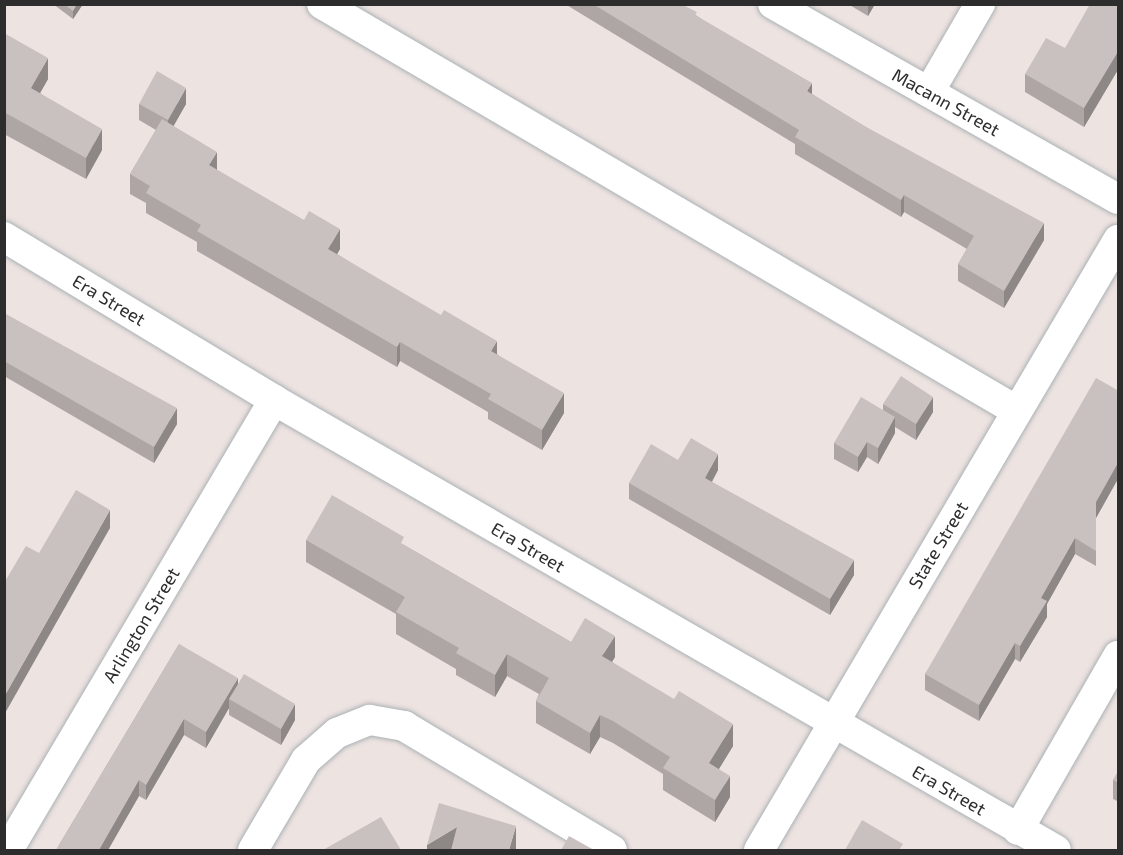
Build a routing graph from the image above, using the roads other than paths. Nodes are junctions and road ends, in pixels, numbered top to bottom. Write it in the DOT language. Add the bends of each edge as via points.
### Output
graph roads {
  1 [pos="322,4"];
  2 [pos="773,4"];
  3 [pos="980,4"];
  4 [pos="929,92"];
  5 [pos="1119,199"];
  6 [pos="4,237"];
  7 [pos="1119,240"];
  8 [pos="274,400"];
  9 [pos="1017,411"];
  10 [pos="1119,656"];
  11 [pos="833,723"];
  12 [pos="1018,830"];
  13 [pos="8,850"];
  14 [pos="253,850"];
  15 [pos="612,850"];
  16 [pos="759,850"];
  17 [pos="1056,850"];
  1 -- 9 [label="street"];
  2 -- 4 [label="street, Macann Street"];
  3 -- 4 [label="street"];
  4 -- 5 [label="street, Macann Street"];
  6 -- 8 [label="street, Era Street"];
  7 -- 9 [label="street, State Street"];
  8 -- 11 [label="street, Era Street"];
  8 -- 13 [label="street, Arlington Street"];
  9 -- 11 [label="street, State Street"];
  10 -- 12 [label="street"];
  11 -- 12 [label="street, Era Street"];
  11 -- 16 [label="street, State Street"];
  12 -- 17 [label="street, Era Street"];
  14 -- 15 [label="street" via="306,760 337,733 370,720 404,726"];
}
